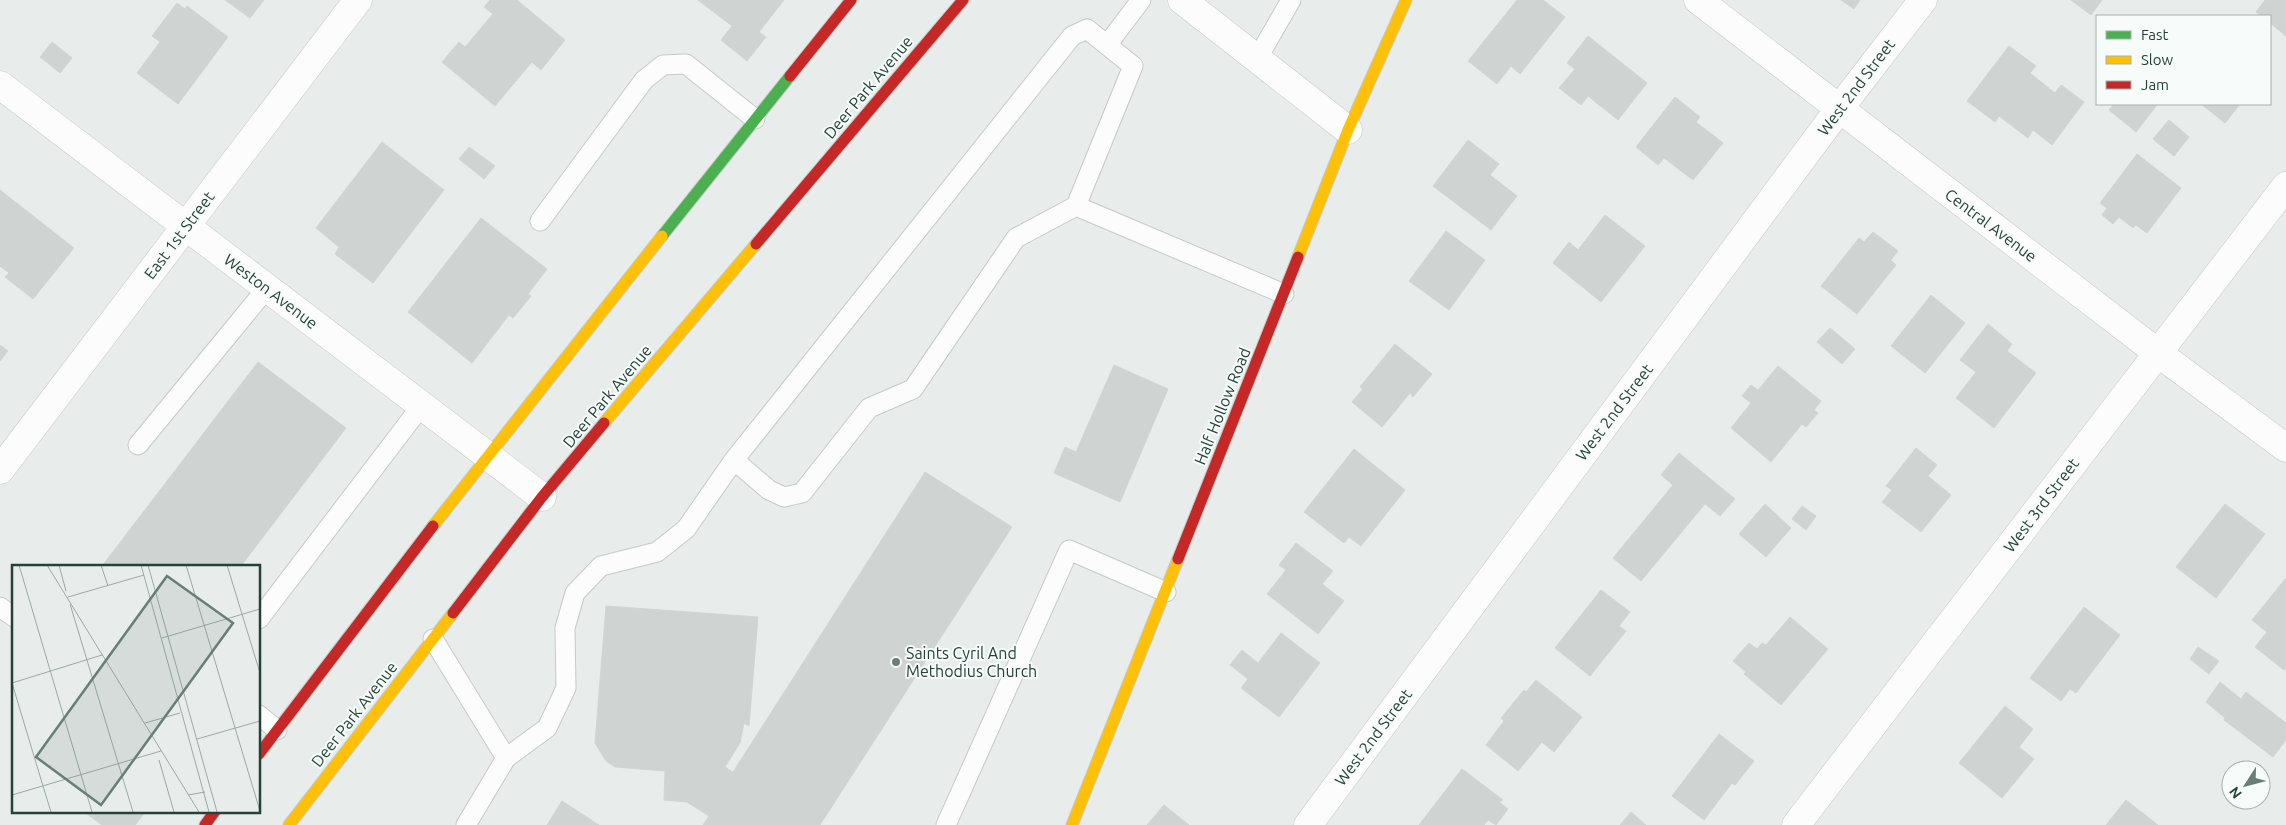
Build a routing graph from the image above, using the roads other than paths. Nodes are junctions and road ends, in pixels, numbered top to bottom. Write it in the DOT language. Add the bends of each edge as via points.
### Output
graph roads {
  1 [pos="358,0"];
  2 [pos="851,0"];
  3 [pos="963,0"];
  4 [pos="1140,0"];
  5 [pos="1182,0"];
  6 [pos="1291,0"];
  7 [pos="1406,0"];
  8 [pos="1698,0"];
  9 [pos="1922,0"];
  10 [pos="1107,45"];
  11 [pos="1257,58"];
  12 [pos="0,85"];
  13 [pos="1839,109"];
  14 [pos="755,119"];
  15 [pos="1348,130"];
  16 [pos="2286,186"];
  17 [pos="1076,206"];
  18 [pos="540,221"];
  19 [pos="186,227"];
  20 [pos="267,288"];
  21 [pos="1284,294"];
  22 [pos="2158,353"];
  23 [pos="422,404"];
  24 [pos="138,445"];
  25 [pos="2286,448"];
  26 [pos="488,454"];
  27 [pos="734,460"];
  28 [pos="0,470"];
  29 [pos="542,498"];
  30 [pos="1166,592"];
  31 [pos="0,607"];
  32 [pos="12,616"];
  33 [pos="260,618"];
  34 [pos="433,639"];
  35 [pos="260,716"];
  36 [pos="277,730"];
  37 [pos="260,753"];
  38 [pos="506,758"];
  39 [pos="214,812"];
  40 [pos="205,825"];
  41 [pos="289,825"];
  42 [pos="466,825"];
  43 [pos="946,825"];
  44 [pos="1072,825"];
  45 [pos="1308,825"];
  46 [pos="1796,825"];
  1 -- 19 [label="street, East 1st Street"];
  2 -- 14 [label="main road"];
  3 -- 29 [label="main road, Deer Park Avenue"];
  4 -- 10 [label="lane"];
  5 -- 11 [label="street"];
  6 -- 11 [label="lane"];
  7 -- 15 [label="main road, Half Hollow Road"];
  8 -- 13 [label="street, Central Avenue"];
  9 -- 13 [label="street, West 2nd Street"];
  10 -- 17 [label="lane" via="1133,66"];
  10 -- 27 [label="lane" via="1087,29 1072,36"];
  11 -- 15 [label="street"];
  12 -- 19 [label="street, Weston Avenue"];
  13 -- 22 [label="street, Central Avenue"];
  13 -- 45 [label="street, West 2nd Street"];
  14 -- 18 [label="lane" via="686,64 664,65 644,80"];
  14 -- 26 [label="main road"];
  15 -- 21 [label="main road, Half Hollow Road"];
  16 -- 22 [label="street, West 3rd Street"];
  17 -- 21 [label="lane"];
  17 -- 27 [label="lane" via="1016,238 913,389 869,408 802,493 784,497 769,490"];
  19 -- 20 [label="street, Weston Avenue"];
  19 -- 28 [label="street, East 1st Street"];
  20 -- 23 [label="street, Weston Avenue"];
  20 -- 24 [label="lane"];
  21 -- 30 [label="main road, Half Hollow Road"];
  22 -- 25 [label="street, Central Avenue"];
  22 -- 46 [label="street, West 3rd Street"];
  23 -- 26 [label="street, Weston Avenue"];
  23 -- 33 [label="lane"];
  26 -- 29 [label="street, Weston Avenue"];
  26 -- 36 [label="main road"];
  27 -- 38 [label="lane" via="686,529 657,552 601,566 575,592 565,628 566,688 547,728"];
  29 -- 34 [label="main road, Deer Park Avenue"];
  30 -- 43 [label="lane" via="1069,550"];
  30 -- 44 [label="main road, Half Hollow Road"];
  31 -- 32 [label="lane"];
  34 -- 38 [label="lane"];
  34 -- 41 [label="main road, Deer Park Avenue"];
  35 -- 36 [label="lane"];
  36 -- 37 [label="main road"];
  38 -- 42 [label="lane"];
  39 -- 40 [label="main road"];
}
